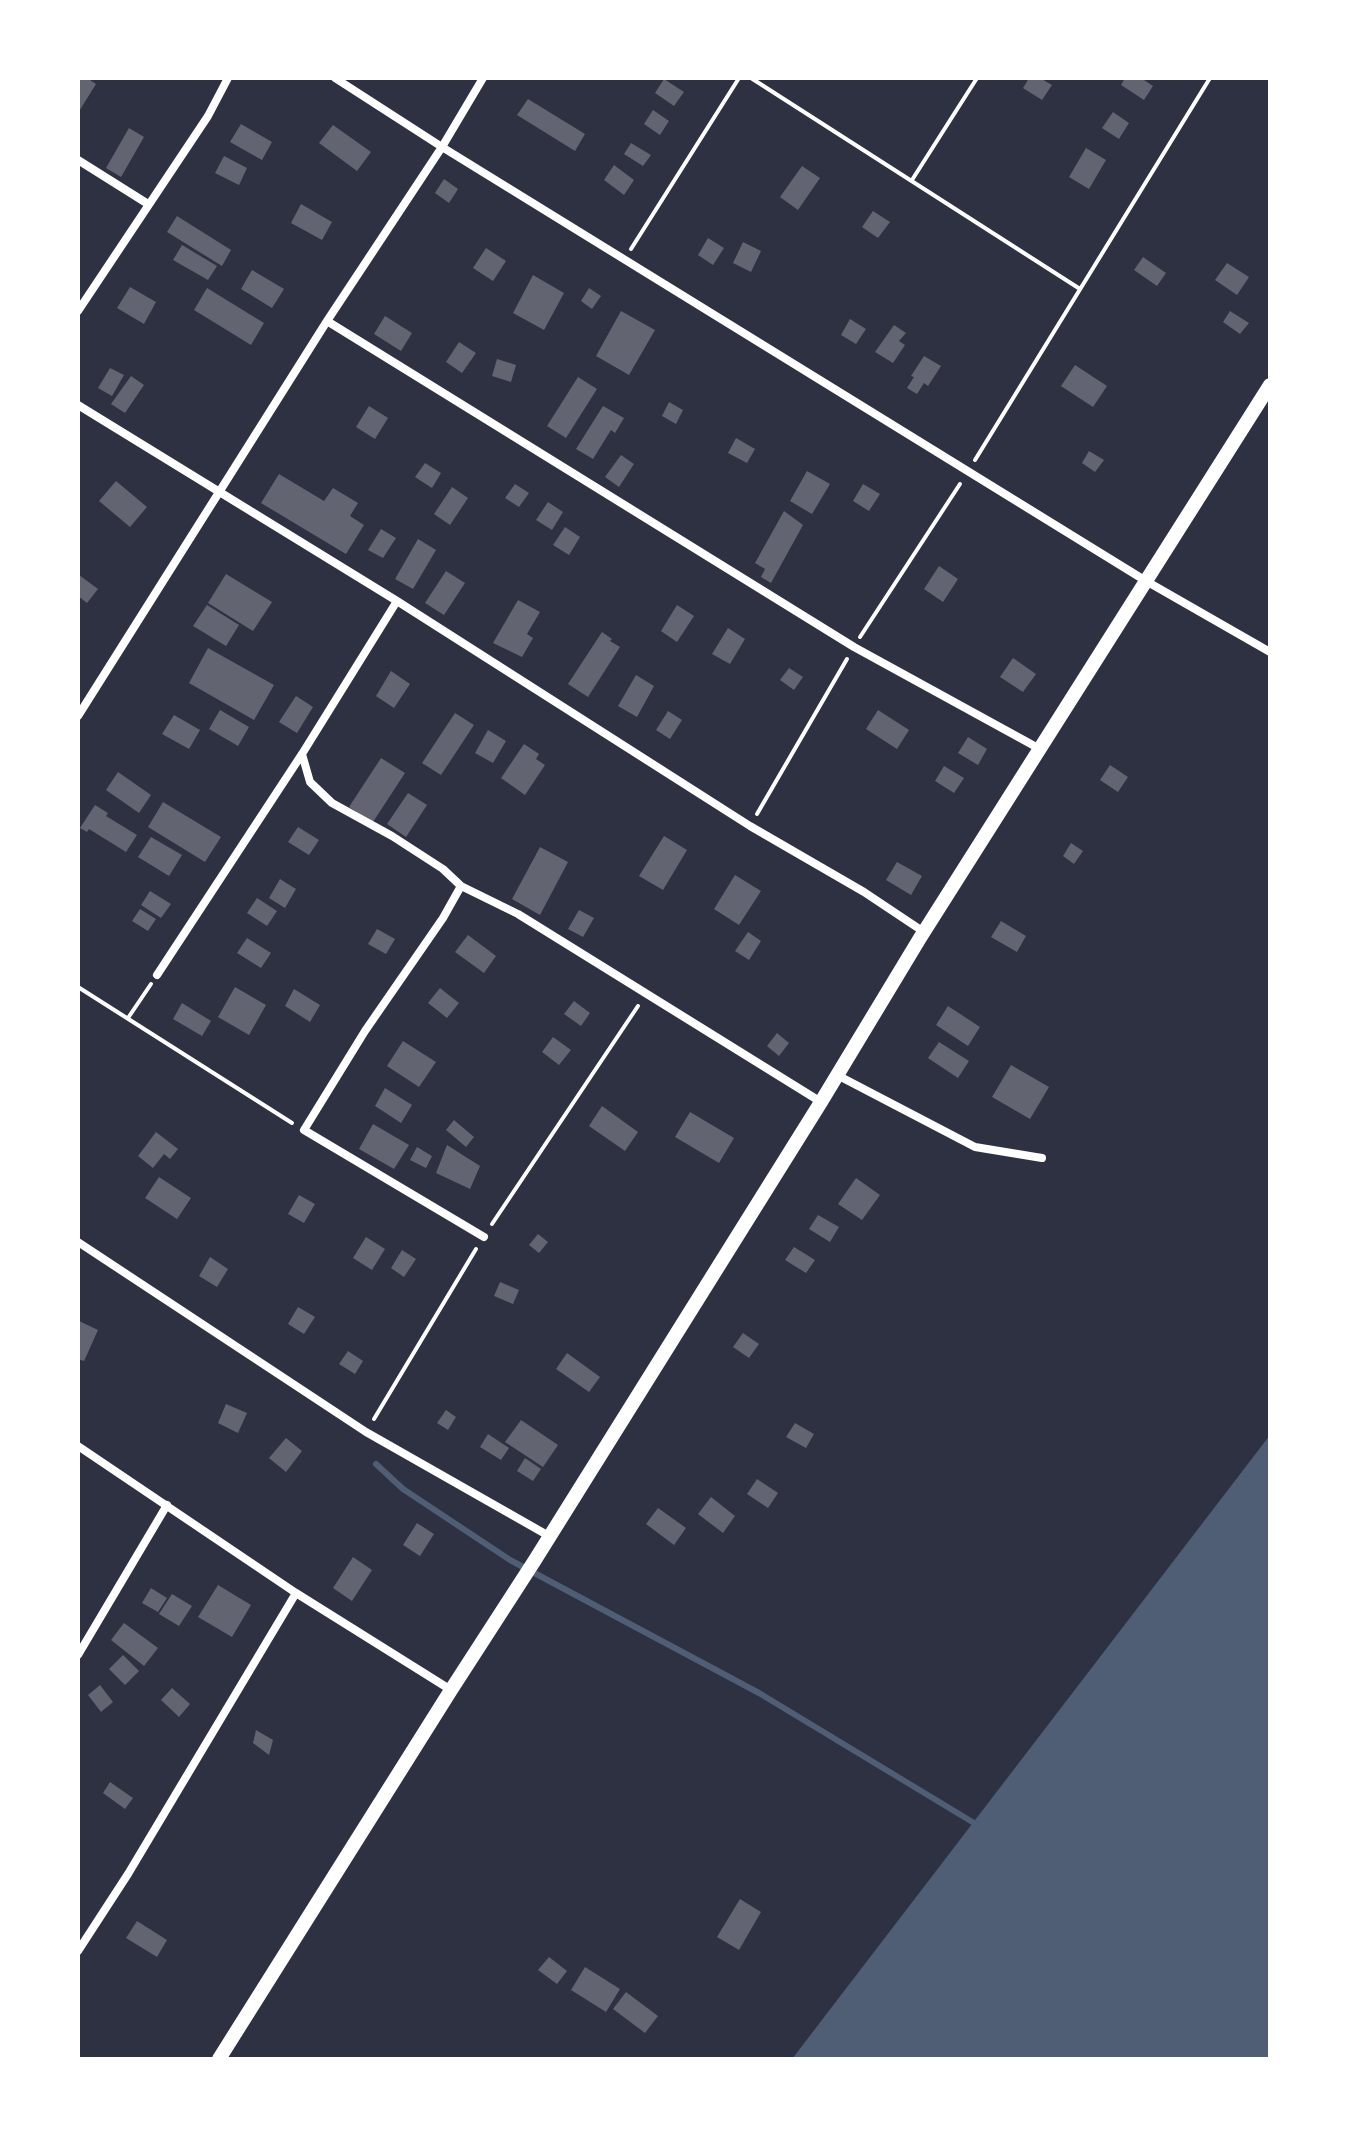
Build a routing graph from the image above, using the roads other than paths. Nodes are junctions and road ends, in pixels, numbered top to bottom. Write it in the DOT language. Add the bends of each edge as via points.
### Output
graph roads {
  1 [pos="228,78"];
  2 [pos="335,78"];
  3 [pos="483,78"];
  4 [pos="442,147"];
  5 [pos="78,160"];
  6 [pos="148,204"];
  7 [pos="78,311"];
  8 [pos="327,321"];
  9 [pos="1270,385"];
  10 [pos="78,405"];
  11 [pos="220,490"];
  12 [pos="1146,581"];
  13 [pos="397,601"];
  14 [pos="1270,652"];
  15 [pos="78,716"];
  16 [pos="1040,749"];
  17 [pos="302,754"];
  18 [pos="461,886"];
  19 [pos="924,932"];
  20 [pos="157,975"];
  21 [pos="837,1075"];
  22 [pos="821,1102"];
  23 [pos="1042,1158"];
  24 [pos="484,1237"];
  25 [pos="78,1242"];
  26 [pos="78,1446"];
  27 [pos="167,1505"];
  28 [pos="549,1536"];
  29 [pos="296,1593"];
  30 [pos="78,1655"];
  31 [pos="451,1690"];
  32 [pos="78,1930"];
  33 [pos="88,1936"];
  34 [pos="78,1951"];
  35 [pos="219,2059"];
  1 -- 6 [label="street"];
  2 -- 4 [label="street"];
  3 -- 4 [label="street"];
  4 -- 8 [label="street"];
  4 -- 12 [label="street"];
  5 -- 6 [label="street"];
  6 -- 7 [label="street"];
  8 -- 11 [label="street"];
  8 -- 16 [label="street" via="854,647"];
  9 -- 12 [label="street"];
  10 -- 11 [label="street"];
  11 -- 13 [label="street"];
  11 -- 15 [label="street"];
  12 -- 14 [label="street"];
  12 -- 16 [label="street"];
  13 -- 17 [label="street"];
  13 -- 19 [label="street"];
  16 -- 19 [label="street"];
  17 -- 18 [label="street" via="310,782 332,803 392,836"];
  17 -- 20 [label="street"];
  18 -- 22 [label="street" via="518,914"];
  18 -- 24 [label="street" via="304,1130"];
  19 -- 21 [label="street"];
  21 -- 22 [label="street"];
  21 -- 23 [label="street" via="975,1147"];
  22 -- 28 [label="street"];
  25 -- 28 [label="street" via="366,1432"];
  26 -- 27 [label="street"];
  27 -- 29 [label="street"];
  27 -- 30 [label="street"];
  28 -- 31 [label="street"];
  29 -- 31 [label="street"];
  29 -- 33 [label="street"];
  31 -- 35 [label="street"];
  32 -- 33 [label="street"];
  33 -- 34 [label="street"];
}
